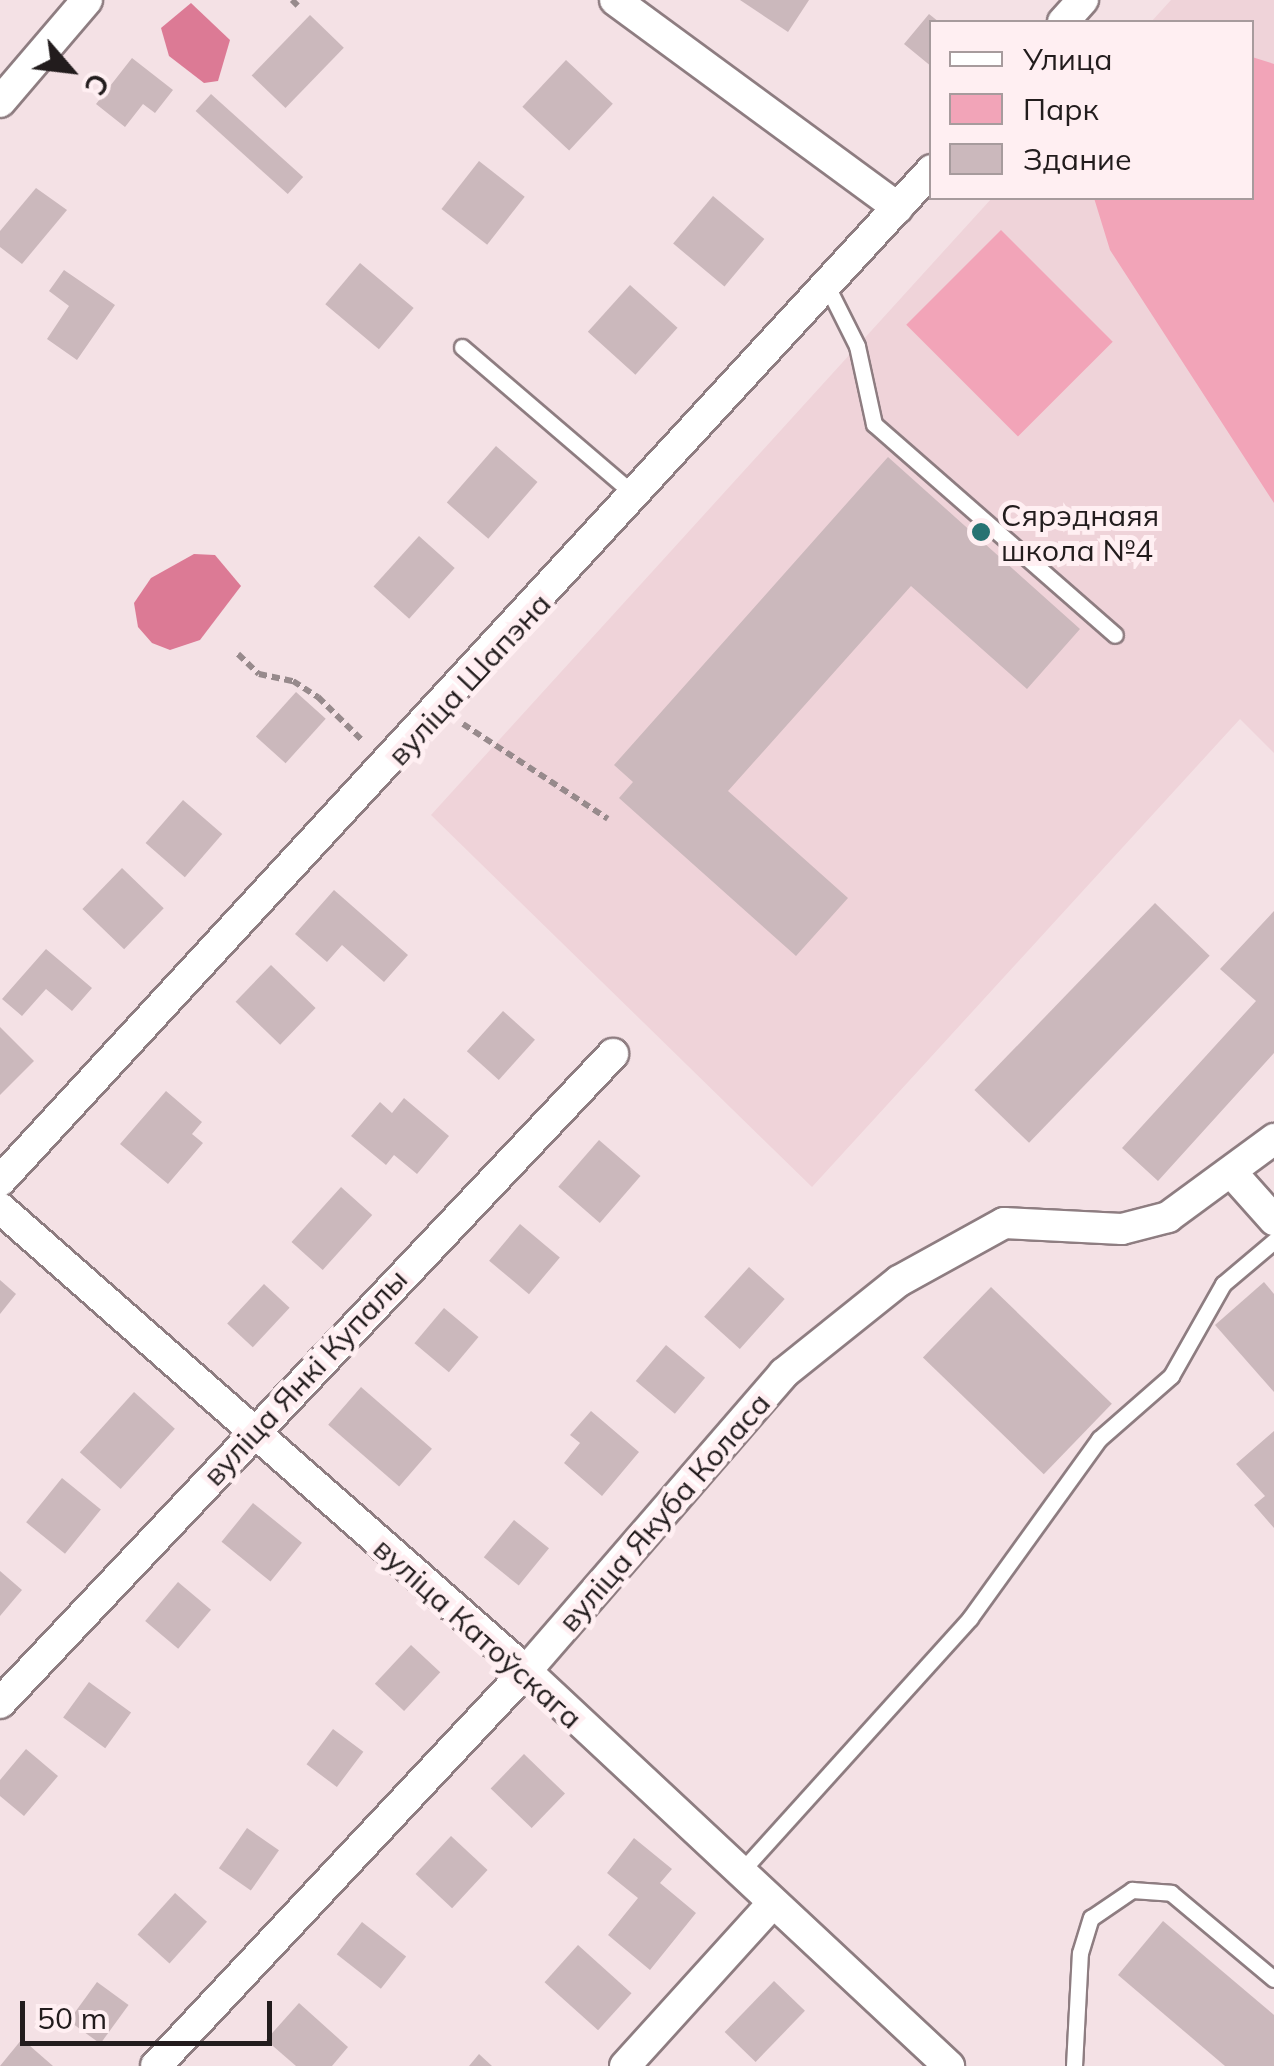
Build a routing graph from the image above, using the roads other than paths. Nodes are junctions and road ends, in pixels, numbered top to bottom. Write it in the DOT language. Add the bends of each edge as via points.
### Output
graph roads {
  1 [pos="87,0"];
  2 [pos="615,0"];
  3 [pos="1083,0"];
  4 [pos="1065,20"];
  5 [pos="0,102"];
  6 [pos="929,173"];
  7 [pos="898,208"];
  8 [pos="827,286"];
  9 [pos="462,347"];
  10 [pos="636,497"];
  11 [pos="1115,635"];
  12 [pos="612,1054"];
  13 [pos="1274,1139"];
  14 [pos="1234,1174"];
  15 [pos="0,1182"];
  16 [pos="0,1208"];
  17 [pos="1274,1220"];
  18 [pos="1274,1241"];
  19 [pos="251,1433"];
  20 [pos="526,1671"];
  21 [pos="0,1702"];
  22 [pos="738,1875"];
  23 [pos="770,1906"];
  24 [pos="1274,1979"];
  25 [pos="946,2065"];
  26 [pos="156,2066"];
  27 [pos="625,2066"];
  28 [pos="1074,2066"];
  1 -- 5 [label="street"];
  2 -- 7 [label="street"];
  3 -- 4 [label="street"];
  6 -- 7 [label="street, вуліца Шапэна"];
  7 -- 8 [label="street, вуліца Шапэна"];
  8 -- 10 [label="street, вуліца Шапэна"];
  8 -- 11 [label="lane" via="856,346 874,424"];
  9 -- 10 [label="lane"];
  10 -- 15 [label="street, вуліца Шапэна"];
  12 -- 19 [label="street, вуліца Янкі Купалы"];
  13 -- 14 [label="street"];
  14 -- 17 [label="street"];
  14 -- 20 [label="street, вуліца Якуба Коласа" via="1168,1217 1122,1229 1004,1223 899,1281 784,1374"];
  16 -- 19 [label="street, вуліца Катоўскага"];
  18 -- 22 [label="lane" via="1223,1284 1171,1376 1100,1438 970,1618"];
  19 -- 20 [label="street, вуліца Катоўскага"];
  19 -- 21 [label="street, вуліца Янкі Купалы"];
  20 -- 22 [label="street, вуліца Катоўскага"];
  20 -- 26 [label="street, вуліца Якуба Коласа"];
  22 -- 23 [label="street, вуліца Катоўскага"];
  23 -- 25 [label="street, вуліца Катоўскага"];
  23 -- 27 [label="street"];
  24 -- 28 [label="lane" via="1172,1893 1132,1890 1091,1918 1080,1953"];
}
